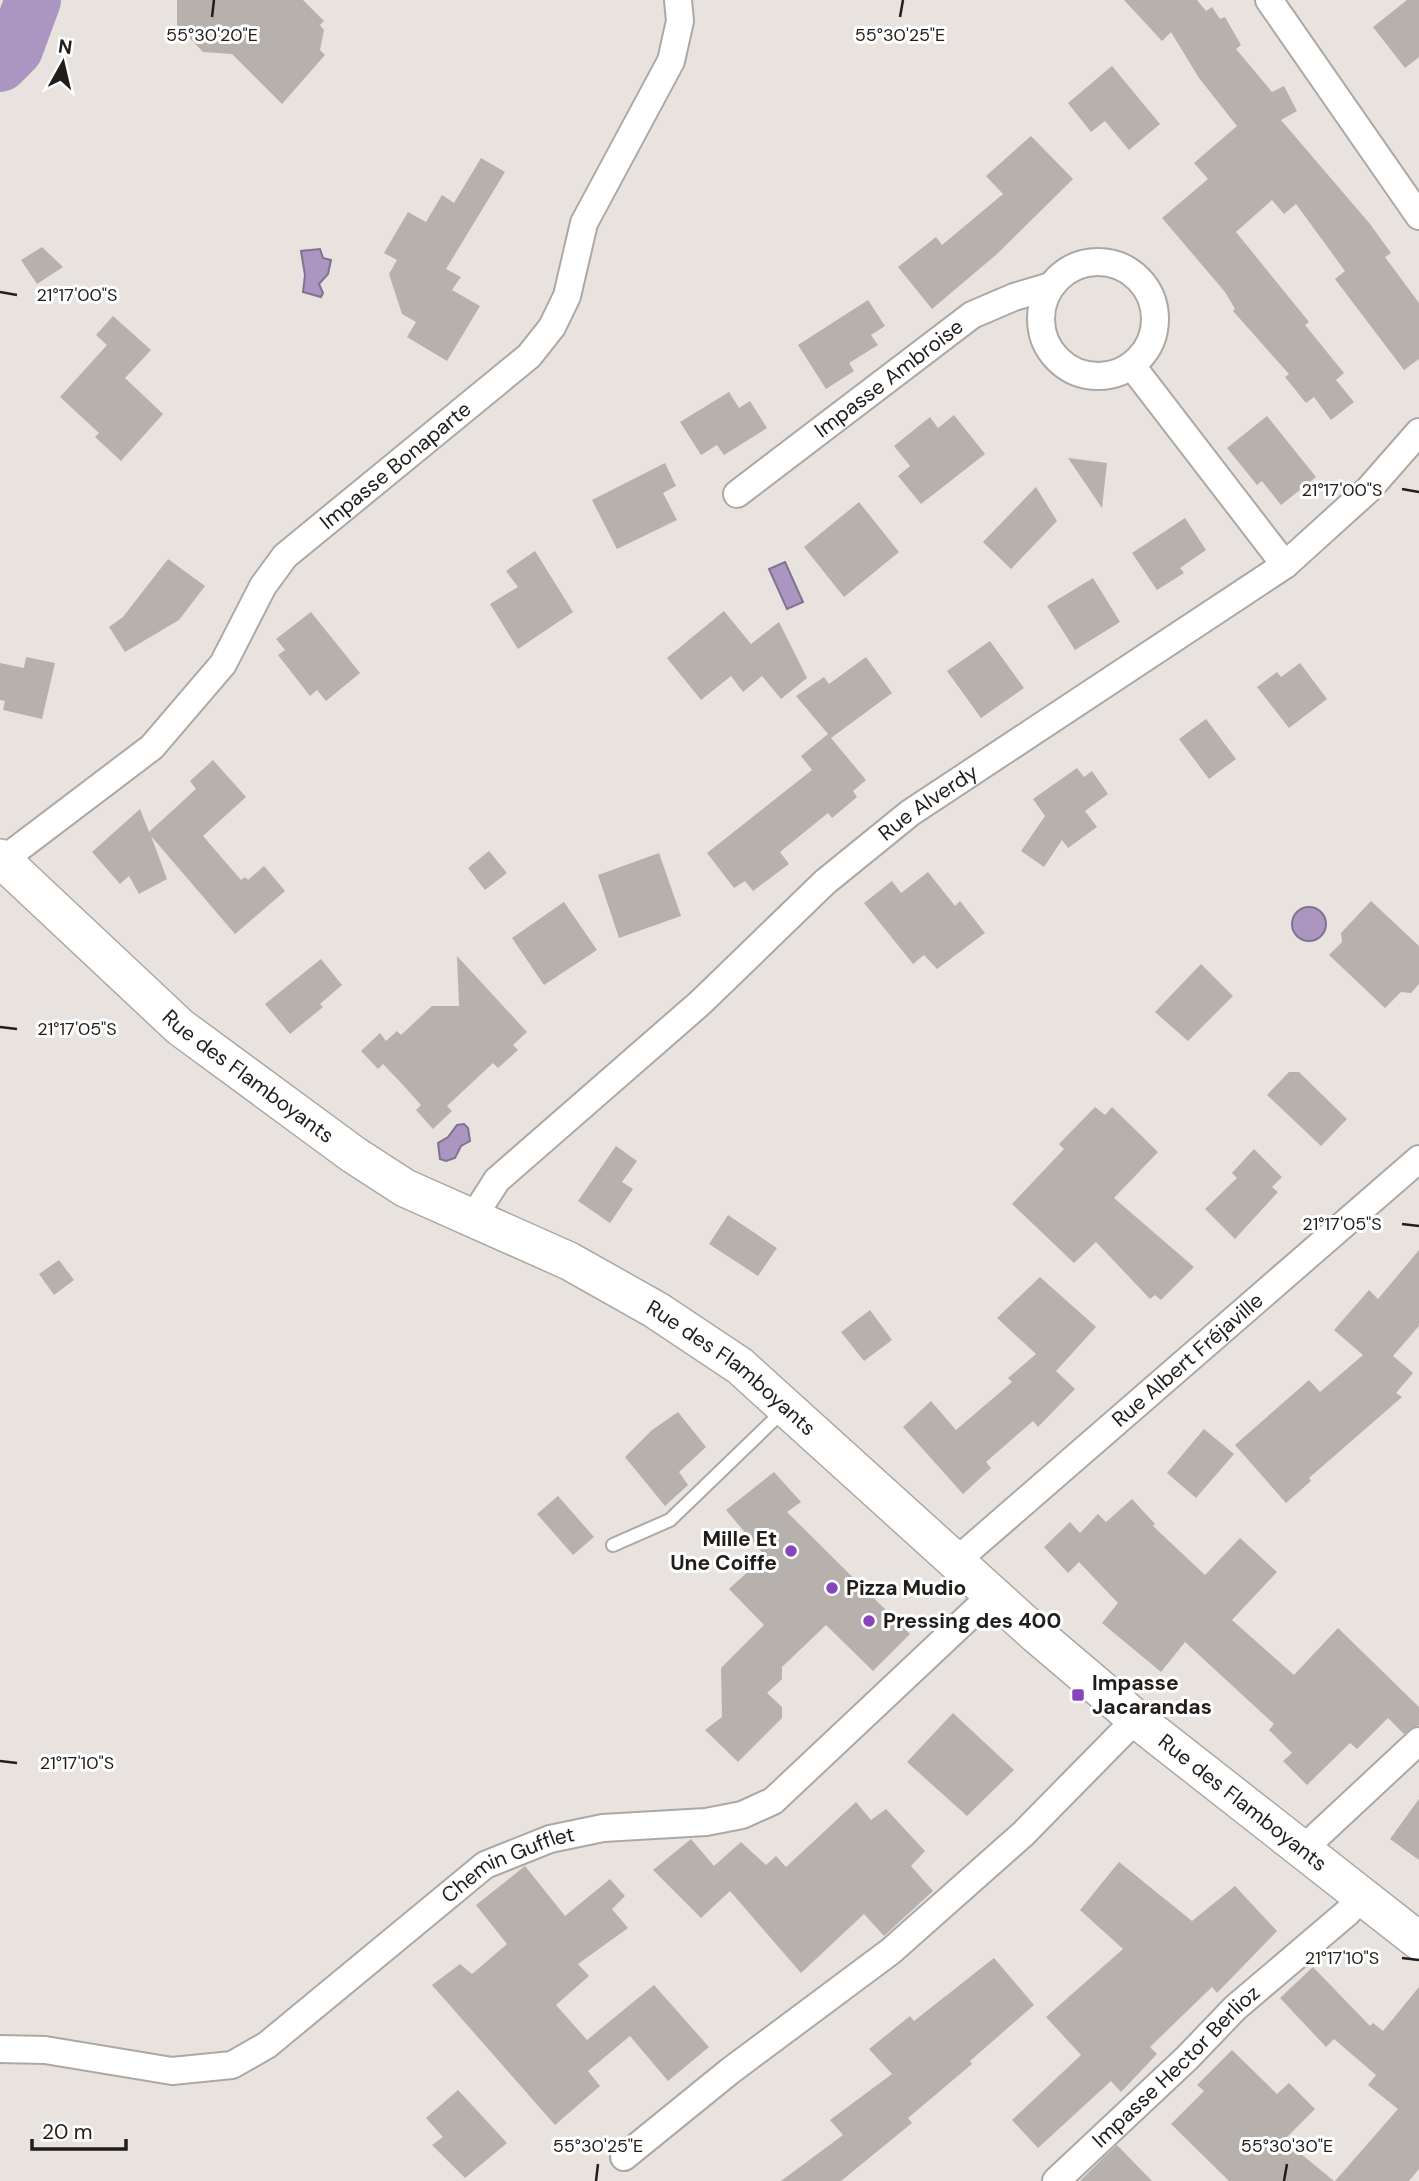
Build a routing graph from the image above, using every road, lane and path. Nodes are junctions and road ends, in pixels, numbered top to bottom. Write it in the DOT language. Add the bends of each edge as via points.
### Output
graph roads {
  1 [pos="678,0"];
  2 [pos="1269,0"];
  3 [pos="1419,216"];
  4 [pos="1051,286"];
  5 [pos="1132,366"];
  6 [pos="1419,432"];
  7 [pos="737,494"];
  8 [pos="1285,565"];
  9 [pos="1,859"];
  10 [pos="1419,1158"];
  11 [pos="472,1219"];
  12 [pos="787,1408"];
  13 [pos="613,1545"];
  14 [pos="955,1562"];
  15 [pos="992,1595"];
  16 [pos="1136,1719"];
  17 [pos="1419,1741"];
  18 [pos="1302,1850"];
  19 [pos="1361,1897"];
  20 [pos="1419,1941"];
  21 [pos="0,2049"];
  22 [pos="624,2157"];
  23 [pos="1056,2181"];
  1 -- 9 [label="street, Impasse Bonaparte" via="680,20 671,61 584,223 567,296 552,327 529,356 285,556 263,586 223,664 152,747"];
  2 -- 3 [label="street"];
  4 -- 5 [label="street" via="1041,311 1043,338 1059,362 1090,377 1112,376"];
  4 -- 5 [label="street, Impasse Ambroise" via="1071,268 1107,262 1130,271 1145,285 1154,305 1155,328 1150,345"];
  4 -- 7 [label="street, Impasse Ambroise" via="972,315"];
  5 -- 8 [label="street"];
  6 -- 8 [label="street, Rue Alverdy" via="1369,489"];
  8 -- 11 [label="street, Rue Alverdy" via="899,822 825,882 700,1003 497,1180"];
  9 -- 11 [label="main road, Rue des Flamboyants" via="180,1027 354,1155 405,1188"];
  10 -- 14 [label="street, Rue Albert Fréjaville"];
  11 -- 12 [label="main road, Rue des Flamboyants" via="569,1261 656,1310 740,1366"];
  12 -- 13 [label="lane" via="670,1520"];
  12 -- 14 [label="main road, Rue des Flamboyants"];
  14 -- 15 [label="main road, Rue des Flamboyants"];
  15 -- 16 [label="main road, Rue des Flamboyants"];
  15 -- 21 [label="street, Chemin Gufflet" via="773,1801 742,1815 706,1822 603,1828 563,1836 485,1865 267,2045 232,2065 172,2071 45,2050"];
  16 -- 18 [label="main road, Rue des Flamboyants"];
  16 -- 22 [label="street" via="1023,1834 891,1951"];
  17 -- 18 [label="street"];
  18 -- 19 [label="main road, Rue des Flamboyants"];
  19 -- 20 [label="main road, Rue des Flamboyants"];
  19 -- 23 [label="street, Impasse Hector Berlioz" via="1236,2008"];
}
